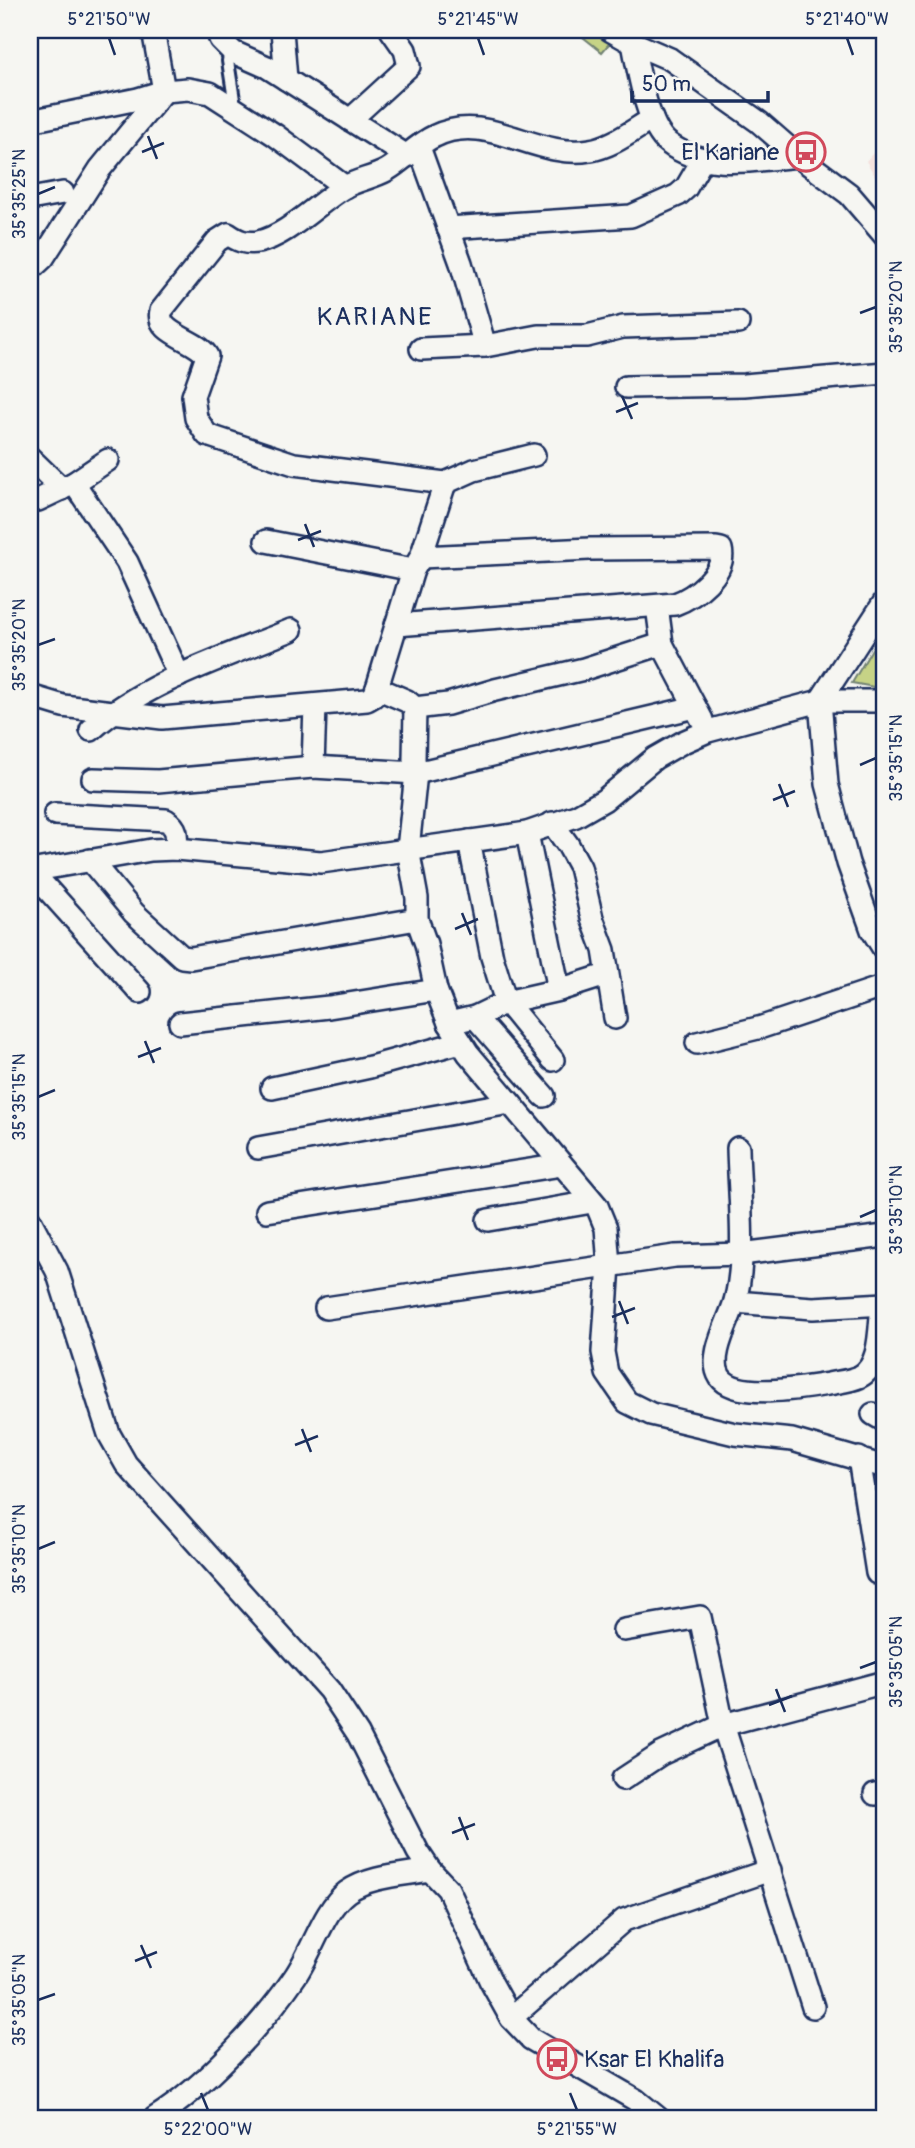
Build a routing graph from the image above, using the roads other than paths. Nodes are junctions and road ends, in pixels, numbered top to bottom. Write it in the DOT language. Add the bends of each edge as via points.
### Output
graph roads {
  1 [pos="153,30"];
  2 [pos="217,30"];
  3 [pos="282,30"];
  4 [pos="391,30"];
  5 [pos="610,30"];
  6 [pos="633,43"];
  7 [pos="233,52"];
  8 [pos="286,79"];
  9 [pos="164,91"];
  10 [pos="235,109"];
  11 [pos="652,119"];
  12 [pos="350,120"];
  13 [pos="30,121"];
  14 [pos="413,151"];
  15 [pos="798,156"];
  16 [pos="703,159"];
  17 [pos="345,187"];
  18 [pos="63,193"];
  19 [pos="30,199"];
  20 [pos="448,228"];
  21 [pos="885,236"];
  22 [pos="30,270"];
  23 [pos="738,323"];
  24 [pos="485,346"];
  25 [pos="421,349"];
  26 [pos="885,373"];
  27 [pos="626,387"];
  28 [pos="534,455"];
  29 [pos="30,458"];
  30 [pos="108,460"];
  31 [pos="445,483"];
  32 [pos="68,486"];
  33 [pos="38,500"];
  34 [pos="266,541"];
  35 [pos="417,564"];
  36 [pos="885,601"];
  37 [pos="657,606"];
  38 [pos="396,625"];
  39 [pos="292,631"];
  40 [pos="662,644"];
  41 [pos="179,676"];
  42 [pos="377,688"];
  43 [pos="30,696"];
  44 [pos="820,701"];
  45 [pos="885,701"];
  46 [pos="315,705"];
  47 [pos="695,707"];
  48 [pos="415,708"];
  49 [pos="113,711"];
  50 [pos="91,730"];
  51 [pos="708,731"];
  52 [pos="313,767"];
  53 [pos="416,773"];
  54 [pos="93,779"];
  55 [pos="55,814"];
  56 [pos="552,823"];
  57 [pos="527,833"];
  58 [pos="469,841"];
  59 [pos="176,849"];
  60 [pos="408,849"];
  61 [pos="90,860"];
  62 [pos="30,871"];
  63 [pos="417,919"];
  64 [pos="885,951"];
  65 [pos="607,975"];
  66 [pos="885,986"];
  67 [pos="436,990"];
  68 [pos="559,990"];
  69 [pos="140,992"];
  70 [pos="506,1002"];
  71 [pos="475,1017"];
  72 [pos="615,1018"];
  73 [pos="180,1023"];
  74 [pos="449,1023"];
  75 [pos="461,1042"];
  76 [pos="697,1043"];
  77 [pos="553,1060"];
  78 [pos="272,1088"];
  79 [pos="544,1097"];
  80 [pos="510,1103"];
  81 [pos="258,1148"];
  82 [pos="738,1148"];
  83 [pos="562,1165"];
  84 [pos="592,1202"];
  85 [pos="267,1211"];
  86 [pos="30,1220"];
  87 [pos="488,1220"];
  88 [pos="885,1236"];
  89 [pos="741,1254"];
  90 [pos="609,1265"];
  91 [pos="735,1302"];
  92 [pos="884,1304"];
  93 [pos="326,1308"];
  94 [pos="859,1458"];
  95 [pos="885,1467"];
  96 [pos="885,1572"];
  97 [pos="624,1630"];
  98 [pos="885,1682"];
  99 [pos="723,1724"];
  100 [pos="623,1779"];
  101 [pos="430,1870"];
  102 [pos="770,1870"];
  103 [pos="813,2007"];
  104 [pos="511,2018"];
  105 [pos="155,2118"];
  106 [pos="658,2118"];
  1 -- 9 [label="street"];
  2 -- 7 [label="street"];
  3 -- 8 [label="street"];
  4 -- 12 [label="street" via="405,50 409,66"];
  5 -- 6 [label="street"];
  6 -- 11 [label="street"];
  6 -- 15 [label="street" via="670,59 759,122"];
  7 -- 8 [label="street"];
  7 -- 10 [label="lane" via="228,61"];
  8 -- 12 [label="street"];
  9 -- 10 [label="street" via="210,93"];
  9 -- 13 [label="street"];
  9 -- 22 [label="street" via="100,169 43,258"];
  10 -- 17 [label="street"];
  11 -- 14 [label="street" via="592,150 569,152 481,129 457,129 435,136"];
  11 -- 16 [label="street" via="667,143"];
  12 -- 14 [label="street"];
  14 -- 17 [label="street" via="387,170"];
  14 -- 20 [label="street"];
  15 -- 16 [label="street" via="727,162"];
  15 -- 21 [label="street" via="849,194"];
  16 -- 20 [label="street" via="678,195 631,216"];
  17 -- 31 [label="street" via="276,235 240,242 228,234 217,241 159,316 168,330 206,356 193,396 196,418 207,435 294,464"];
  18 -- 19 [label="street"];
  20 -- 24 [label="street"];
  23 -- 24 [label="street" via="623,327 587,336 538,336"];
  24 -- 25 [label="street"];
  26 -- 27 [label="street" via="744,385"];
  28 -- 31 [label="street" via="474,470"];
  29 -- 32 [label="street"];
  30 -- 32 [label="street"];
  31 -- 35 [label="street"];
  32 -- 33 [label="street"];
  32 -- 41 [label="street" via="127,562"];
  34 -- 35 [label="street"];
  35 -- 37 [label="street" via="590,549 721,550 717,571 695,593 675,604"];
  35 -- 38 [label="street"];
  36 -- 44 [label="street"];
  37 -- 38 [label="street"];
  37 -- 40 [label="street"];
  38 -- 42 [label="street"];
  39 -- 41 [label="street"];
  40 -- 47 [label="street"];
  40 -- 48 [label="street" via="584,669 448,704"];
  41 -- 49 [label="street"];
  42 -- 46 [label="street" via="367,700"];
  42 -- 48 [label="street"];
  43 -- 49 [label="street" via="62,706"];
  44 -- 45 [label="street"];
  44 -- 51 [label="street"];
  44 -- 64 [label="street" via="827,784 848,863 872,930"];
  46 -- 49 [label="street" via="162,718"];
  46 -- 52 [label="street"];
  47 -- 51 [label="street"];
  47 -- 53 [label="street"];
  48 -- 53 [label="street"];
  49 -- 50 [label="street"];
  51 -- 56 [label="street" via="655,758 576,816"];
  52 -- 53 [label="street"];
  52 -- 54 [label="street" via="158,781"];
  53 -- 60 [label="street"];
  55 -- 59 [label="street" via="166,820 177,831"];
  56 -- 57 [label="street"];
  56 -- 65 [label="street" via="580,867"];
  57 -- 58 [label="street"];
  57 -- 68 [label="street"];
  58 -- 60 [label="street"];
  58 -- 70 [label="street" via="492,957"];
  59 -- 60 [label="street" via="321,862"];
  59 -- 61 [label="street"];
  60 -- 63 [label="street" via="418,898"];
  61 -- 62 [label="street"];
  61 -- 63 [label="street" via="134,914 182,957"];
  62 -- 69 [label="street"];
  63 -- 67 [label="street"];
  65 -- 68 [label="street"];
  65 -- 72 [label="street"];
  66 -- 76 [label="street" via="762,1027"];
  67 -- 73 [label="street"];
  67 -- 74 [label="street"];
  68 -- 70 [label="street"];
  70 -- 71 [label="street"];
  70 -- 77 [label="street"];
  71 -- 74 [label="street"];
  71 -- 79 [label="street"];
  74 -- 75 [label="street"];
  75 -- 78 [label="street"];
  75 -- 80 [label="street"];
  80 -- 81 [label="street"];
  80 -- 83 [label="street"];
  82 -- 89 [label="street"];
  83 -- 84 [label="street"];
  83 -- 85 [label="street"];
  84 -- 87 [label="street"];
  84 -- 90 [label="street" via="606,1227"];
  86 -- 101 [label="street" via="57,1271 109,1434 125,1464 329,1690 358,1734"];
  88 -- 89 [label="street"];
  89 -- 90 [label="street"];
  89 -- 91 [label="street"];
  90 -- 93 [label="street"];
  90 -- 94 [label="street" via="603,1352 607,1373 627,1402 650,1414 735,1434 793,1440"];
  91 -- 92 [label="street" via="813,1308"];
  91 -- 92 [label="street" via="722,1330 717,1365 720,1378 735,1388 788,1391 860,1376 874,1364"];
  94 -- 95 [label="street"];
  94 -- 96 [label="street" via="877,1573"];
  97 -- 99 [label="street" via="700,1617"];
  98 -- 99 [label="street"];
  99 -- 100 [label="street"];
  99 -- 102 [label="street"];
  101 -- 104 [label="street" via="448,1889"];
  101 -- 105 [label="street" via="374,1880 349,1890 335,1902 295,1977 259,2022 208,2076"];
  102 -- 103 [label="street"];
  102 -- 104 [label="street" via="624,1920"];
  104 -- 106 [label="street" via="531,2039 636,2100"];
}
